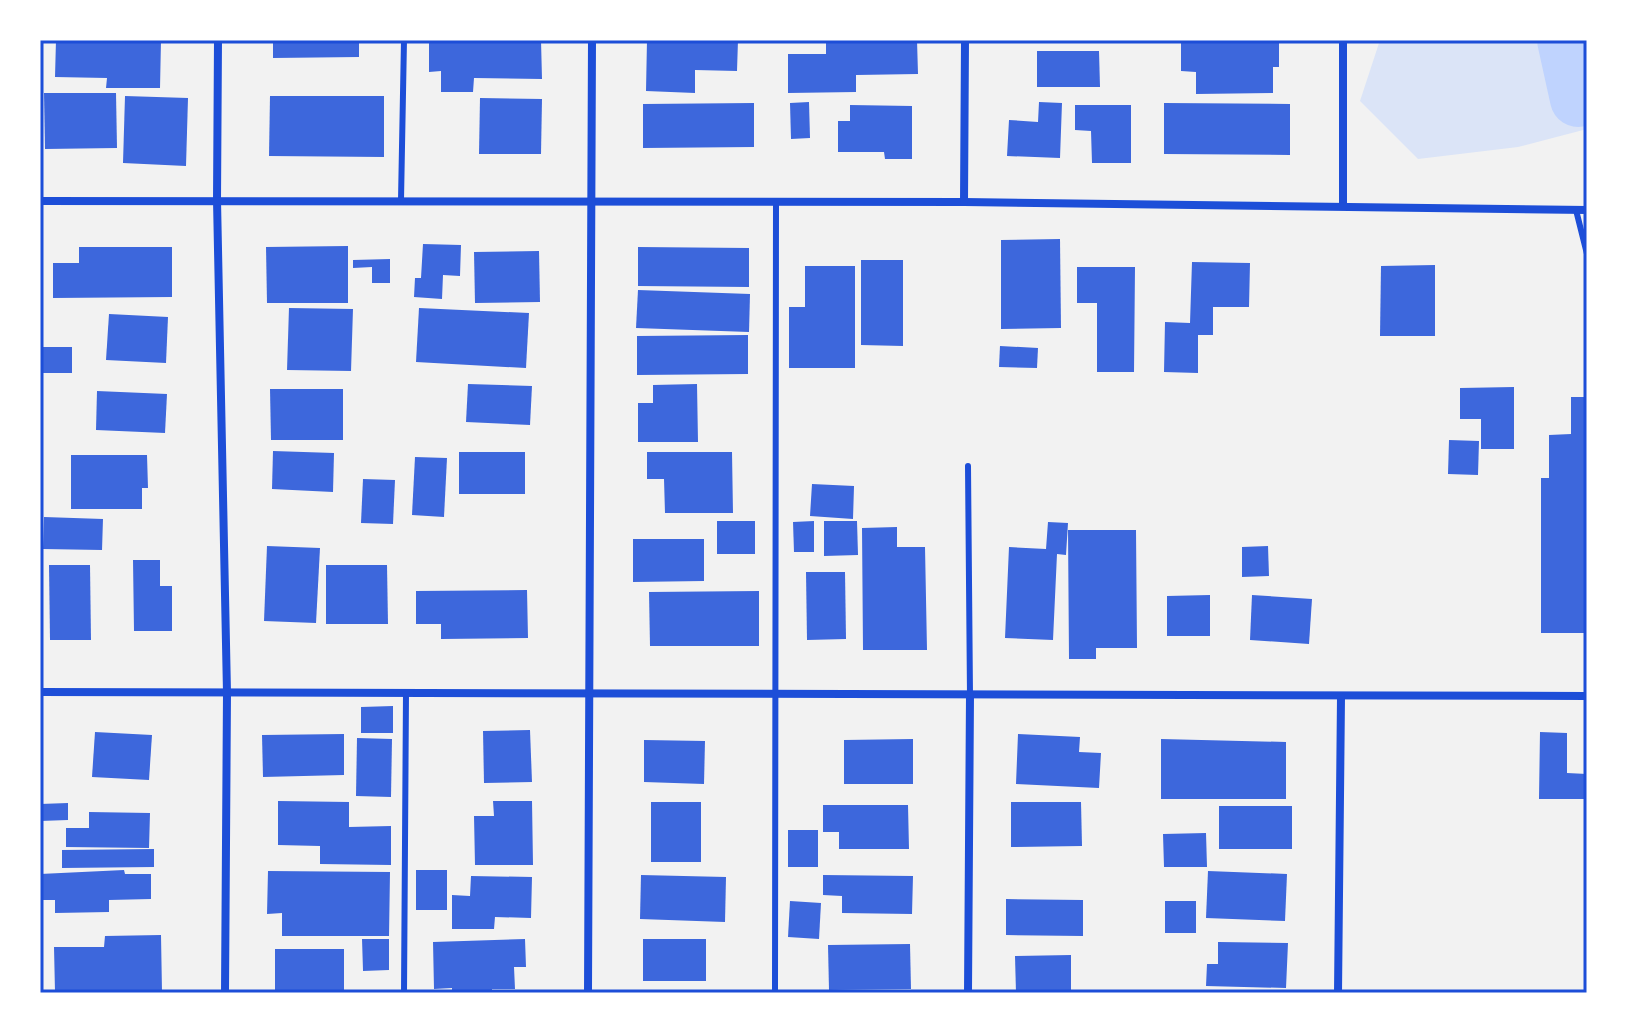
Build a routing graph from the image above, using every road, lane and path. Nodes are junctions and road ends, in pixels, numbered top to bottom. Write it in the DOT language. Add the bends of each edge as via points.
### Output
graph roads {
  1 [pos="218,40"];
  2 [pos="404,40"];
  3 [pos="592,40"];
  4 [pos="965,40"];
  5 [pos="1343,40"];
  6 [pos="217,200"];
  7 [pos="401,200"];
  8 [pos="40,201"];
  9 [pos="964,202"];
  10 [pos="594,203"];
  11 [pos="776,204"];
  12 [pos="1343,206"];
  13 [pos="1576,210"];
  14 [pos="1587,210"];
  15 [pos="1587,254"];
  16 [pos="968,466"];
  17 [pos="40,692"];
  18 [pos="227,693"];
  19 [pos="406,693"];
  20 [pos="590,693"];
  21 [pos="777,693"];
  22 [pos="970,695"];
  23 [pos="1587,696"];
  24 [pos="1341,697"];
  25 [pos="225,993"];
  26 [pos="404,993"];
  27 [pos="588,993"];
  28 [pos="775,993"];
  29 [pos="968,993"];
  30 [pos="1338,993"];
  1 -- 6 [label="street"];
  2 -- 7 [label="lane"];
  3 -- 10 [label="street"];
  4 -- 9 [label="street"];
  5 -- 12 [label="street"];
  6 -- 7 [label="street"];
  6 -- 8 [label="street"];
  6 -- 18 [label="street"];
  7 -- 10 [label="street"];
  9 -- 11 [label="street"];
  9 -- 12 [label="street"];
  10 -- 11 [label="street"];
  10 -- 20 [label="street"];
  11 -- 21 [label="lane"];
  12 -- 13 [label="street"];
  13 -- 14 [label="street"];
  13 -- 15 [label="lane"];
  16 -- 22 [label="lane"];
  17 -- 18 [label="street"];
  18 -- 19 [label="street"];
  18 -- 25 [label="street"];
  19 -- 20 [label="street"];
  19 -- 26 [label="lane"];
  20 -- 21 [label="street"];
  20 -- 27 [label="street"];
  21 -- 22 [label="street"];
  21 -- 28 [label="lane"];
  22 -- 24 [label="street"];
  22 -- 29 [label="street"];
  23 -- 24 [label="street"];
  24 -- 30 [label="street"];
}
